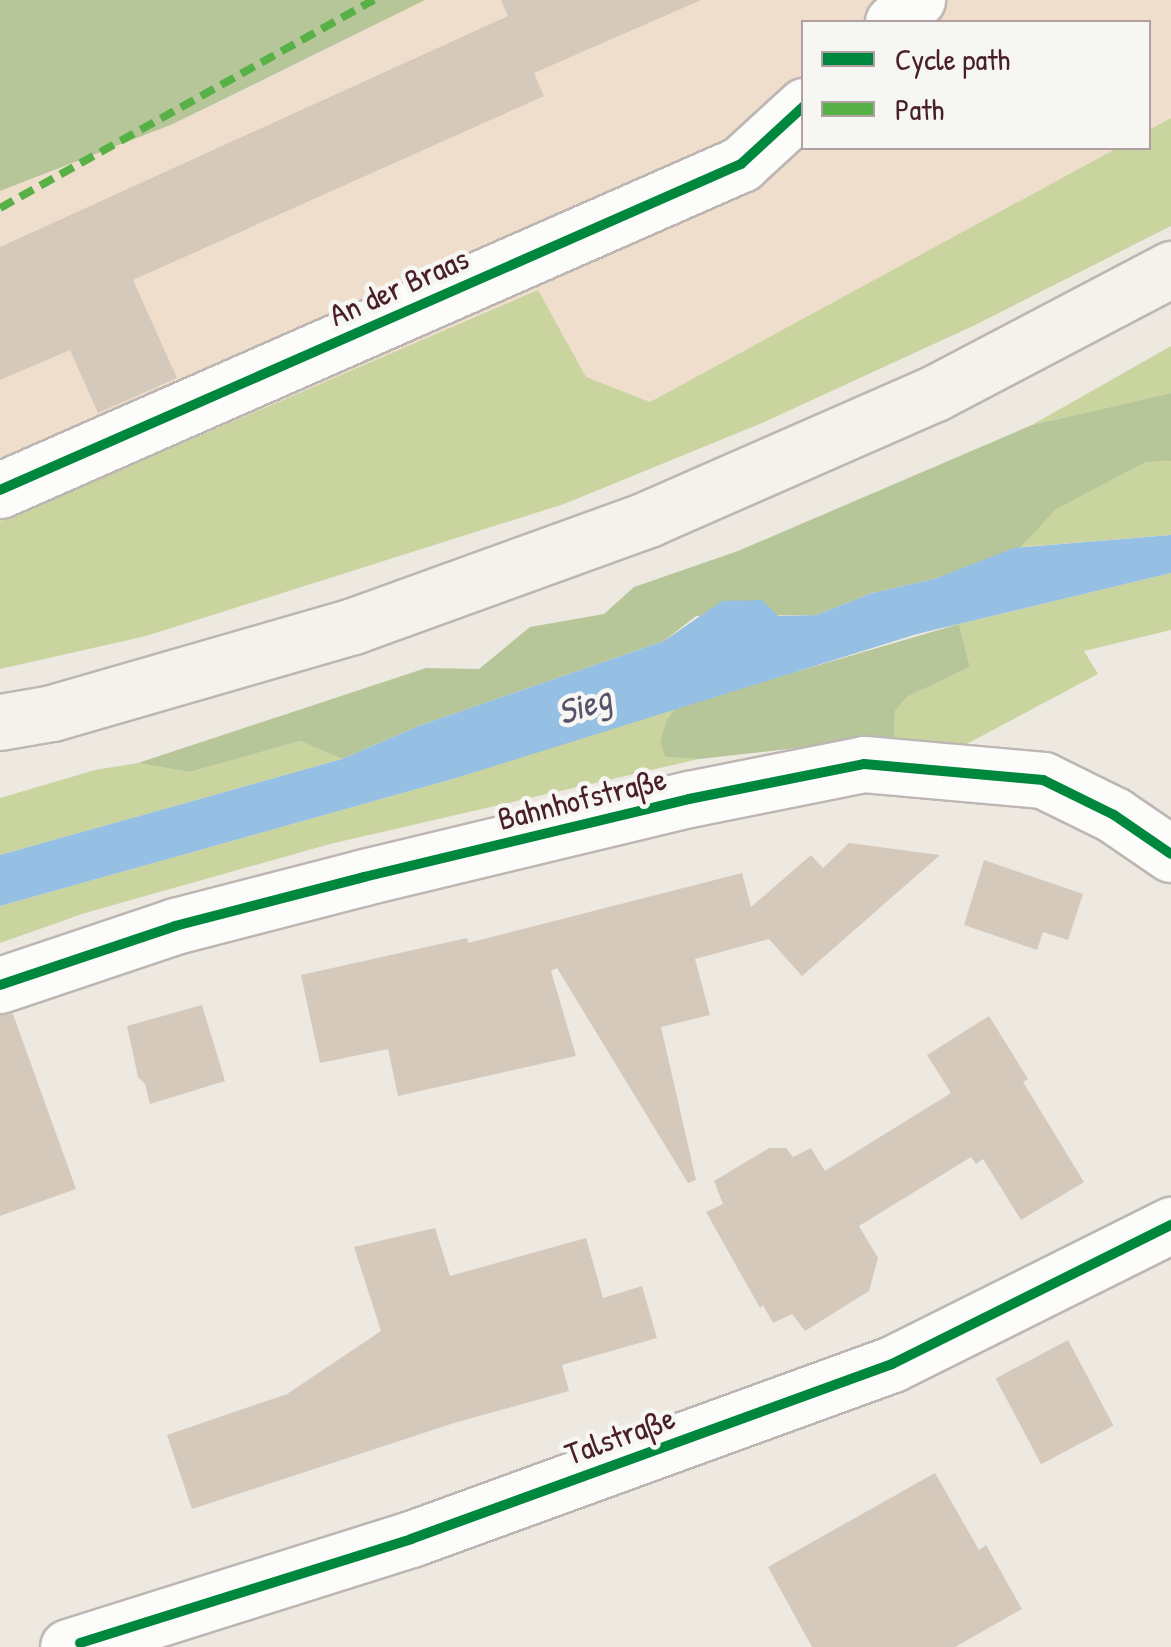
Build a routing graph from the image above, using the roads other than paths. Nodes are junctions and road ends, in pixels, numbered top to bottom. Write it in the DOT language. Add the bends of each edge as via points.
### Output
graph roads {
  1 [pos="917,0"];
  2 [pos="895,20"];
  3 [pos="801,109"];
  4 [pos="1171,269"];
  5 [pos="0,490"];
  6 [pos="0,722"];
  7 [pos="1171,854"];
  8 [pos="0,985"];
  9 [pos="1171,1225"];
  10 [pos="68,1647"];
  1 -- 2 [label="street"];
  3 -- 5 [label="street, An der Braas" via="741,164"];
  4 -- 6 [label="main road" via="935,393 648,519 353,626"];
  7 -- 8 [label="street, Bahnhofstraße" via="1114,815 1043,780 864,764 689,798 364,877 175,926"];
  9 -- 10 [label="street, Talstraße" via="892,1364 411,1539"];
}
